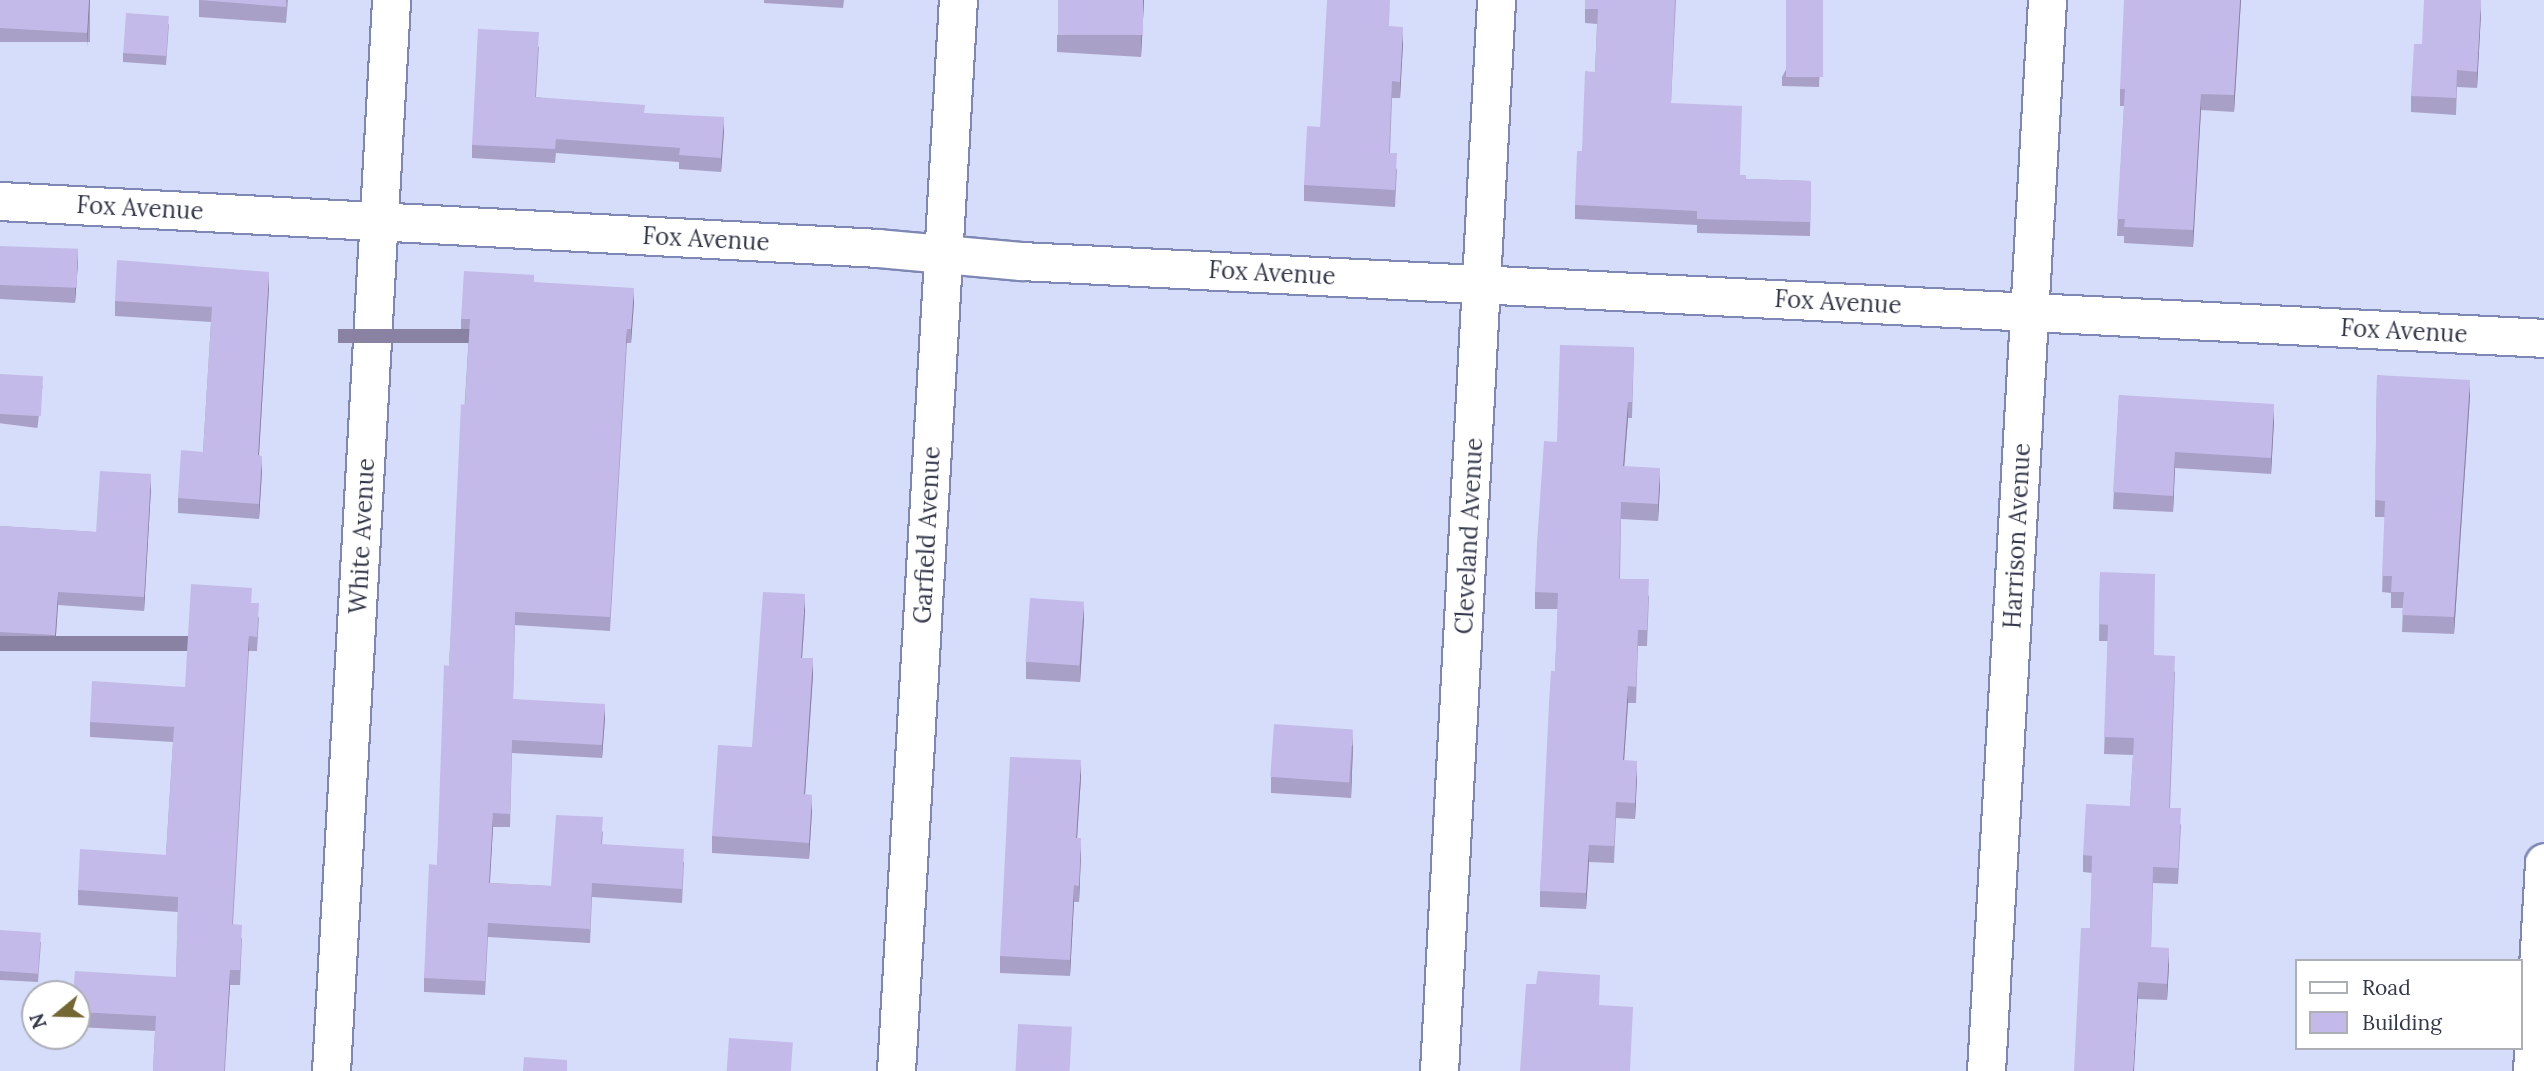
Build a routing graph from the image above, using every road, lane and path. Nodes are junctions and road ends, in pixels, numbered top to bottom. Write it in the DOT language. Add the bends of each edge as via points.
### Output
graph roads {
  1 [pos="391,0"];
  2 [pos="958,0"];
  3 [pos="1496,0"];
  4 [pos="2047,0"];
  5 [pos="0,201"];
  6 [pos="380,221"];
  7 [pos="943,254"];
  8 [pos="1483,284"];
  9 [pos="2030,312"];
  10 [pos="2544,338"];
  11 [pos="2544,862"];
  12 [pos="331,1071"];
  13 [pos="896,1071"];
  14 [pos="1439,1071"];
  15 [pos="1986,1071"];
  16 [pos="2532,1071"];
  1 -- 6 [label="street, White Avenue"];
  2 -- 7 [label="street, Garfield Avenue"];
  3 -- 8 [label="street, Cleveland Avenue"];
  4 -- 9 [label="street, Harrison Avenue"];
  5 -- 6 [label="street, Fox Avenue"];
  6 -- 7 [label="street, Fox Avenue"];
  6 -- 12 [label="street, White Avenue"];
  7 -- 8 [label="street, Fox Avenue"];
  7 -- 13 [label="street, Garfield Avenue"];
  8 -- 9 [label="street, Fox Avenue"];
  8 -- 14 [label="street, Cleveland Avenue"];
  9 -- 10 [label="street, Fox Avenue"];
  9 -- 15 [label="street, Harrison Avenue"];
  11 -- 16 [label="street"];
}
